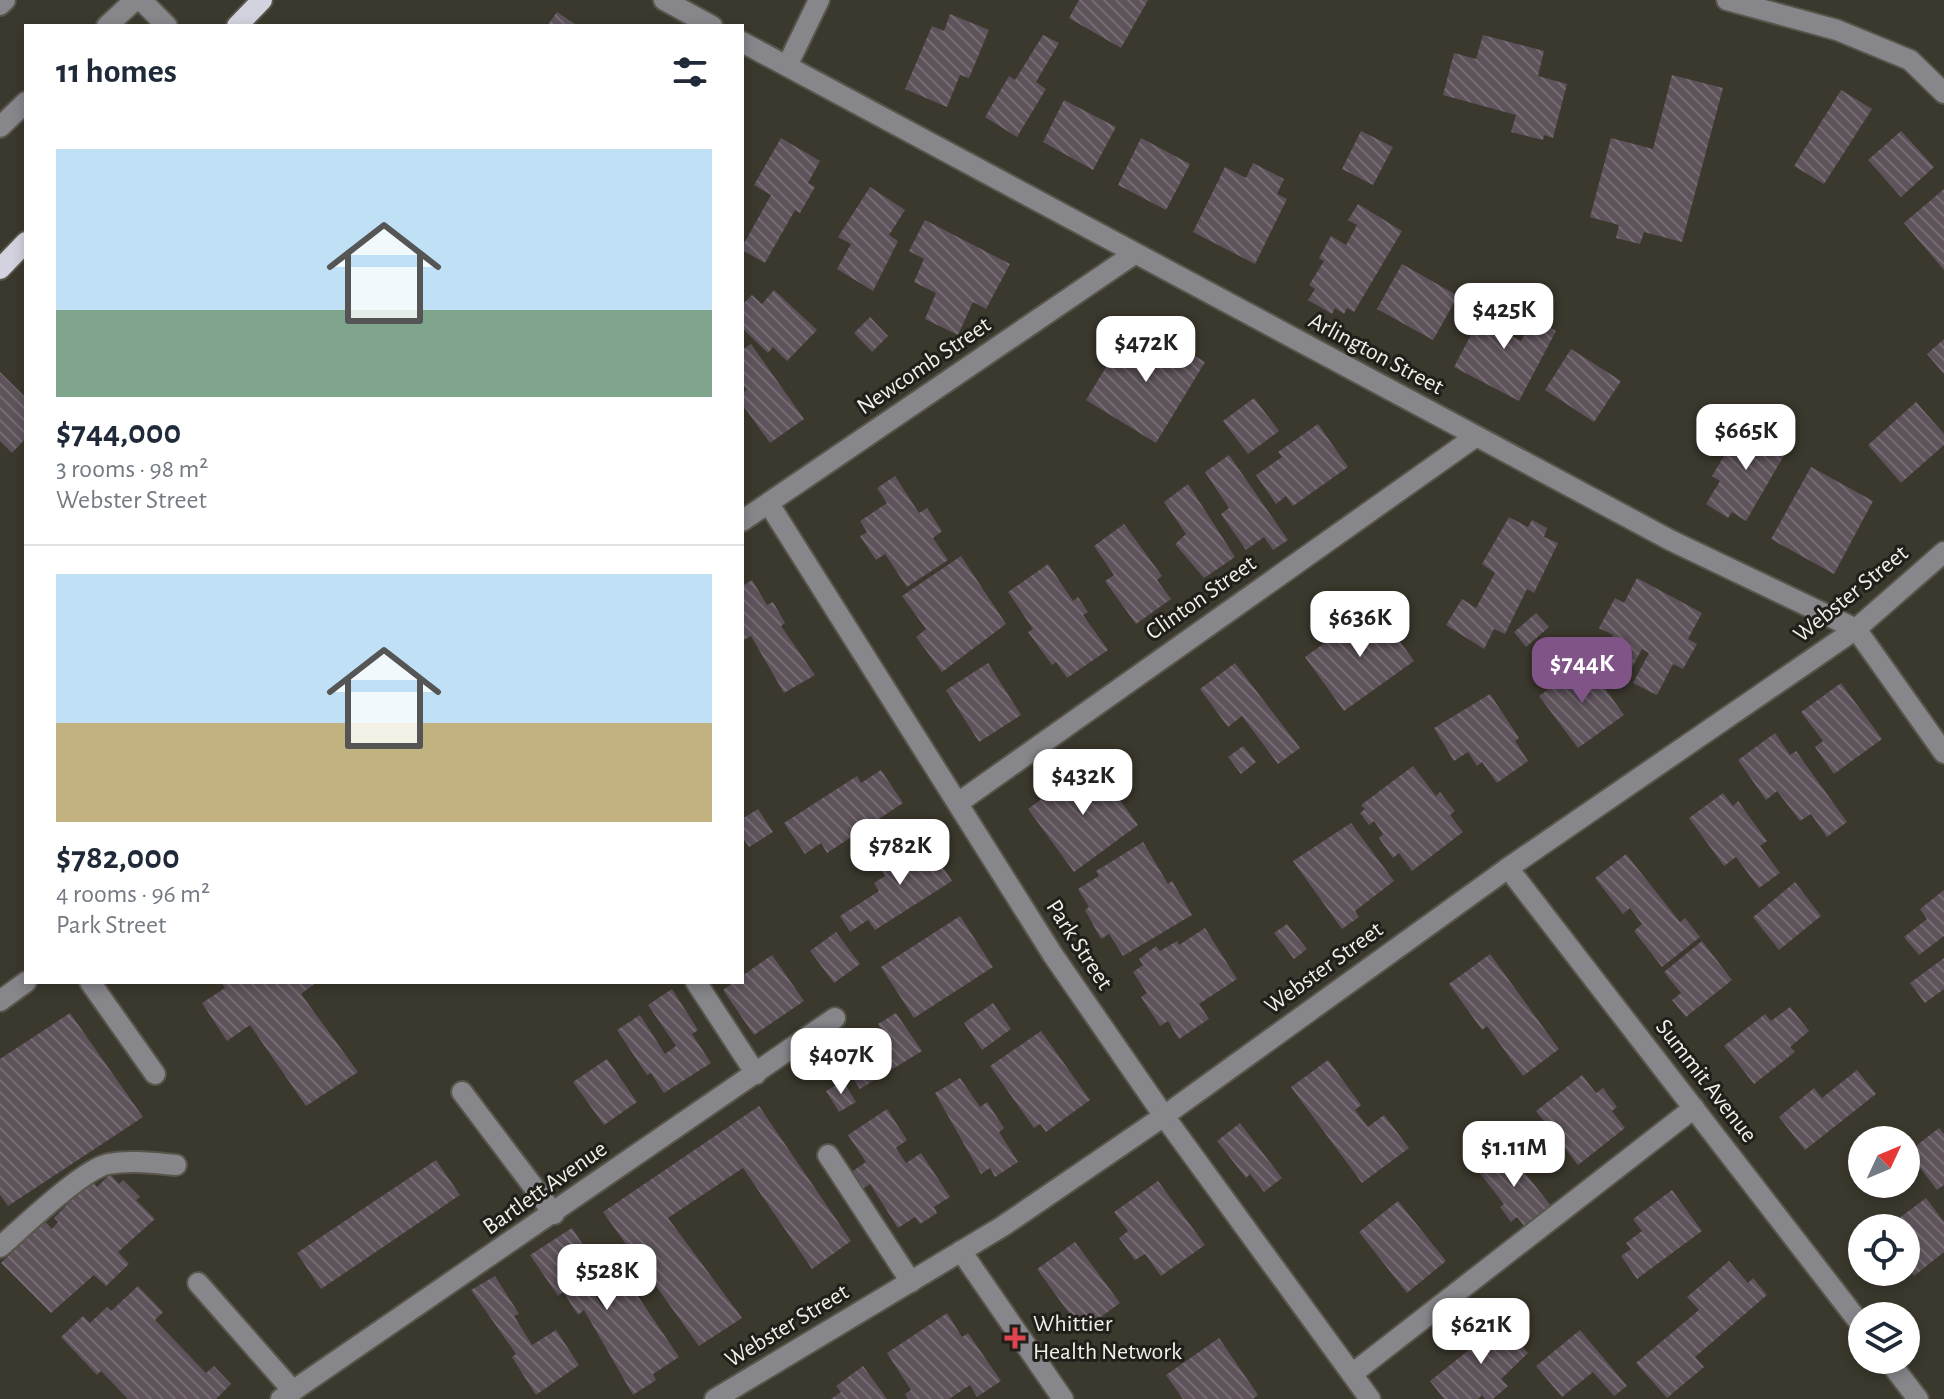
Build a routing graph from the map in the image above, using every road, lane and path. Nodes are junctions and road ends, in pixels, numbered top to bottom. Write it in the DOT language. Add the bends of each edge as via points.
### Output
graph roads {
  1 [pos="5,0"];
  2 [pos="135,0"];
  3 [pos="141,0"];
  4 [pos="262,0"];
  5 [pos="664,0"];
  6 [pos="819,0"];
  7 [pos="1727,0"];
  8 [pos="0,5"];
  9 [pos="109,24"];
  10 [pos="165,24"];
  11 [pos="239,24"];
  12 [pos="708,24"];
  13 [pos="744,43"];
  14 [pos="787,66"];
  15 [pos="1944,93"];
  16 [pos="24,104"];
  17 [pos="0,127"];
  18 [pos="24,245"];
  19 [pos="1134,254"];
  20 [pos="0,269"];
  21 [pos="1475,437"];
  22 [pos="769,504"];
  23 [pos="744,520"];
  24 [pos="1944,552"];
  25 [pos="1856,629"];
  26 [pos="1944,753"];
  27 [pos="958,803"];
  28 [pos="1508,868"];
  29 [pos="24,983"];
  30 [pos="91,984"];
  31 [pos="697,984"];
  32 [pos="0,1001"];
  33 [pos="835,1018"];
  34 [pos="155,1074"];
  35 [pos="756,1074"];
  36 [pos="462,1092"];
  37 [pos="1694,1108"];
  38 [pos="1164,1116"];
  39 [pos="828,1155"];
  40 [pos="176,1165"];
  41 [pos="554,1214"];
  42 [pos="0,1247"];
  43 [pos="961,1251"];
  44 [pos="911,1282"];
  45 [pos="198,1283"];
  46 [pos="1848,1308"];
  47 [pos="1352,1374"];
  48 [pos="1899,1374"];
  49 [pos="287,1395"];
  50 [pos="715,1399"];
  51 [pos="1063,1399"];
  52 [pos="1370,1399"];
  53 [pos="1918,1399"];
  1 -- 8 [label="street"];
  2 -- 9 [label="street"];
  3 -- 10 [label="street"];
  4 -- 11 [label="main road"];
  5 -- 12 [label="street"];
  6 -- 14 [label="street"];
  7 -- 15 [label="street" via="1837,30 1910,60"];
  13 -- 14 [label="street, Arlington Street"];
  14 -- 19 [label="street, Arlington Street"];
  16 -- 17 [label="street"];
  18 -- 20 [label="main road"];
  19 -- 21 [label="street, Arlington Street"];
  19 -- 22 [label="street, Newcomb Street"];
  21 -- 25 [label="street, Arlington Street" via="1670,540"];
  21 -- 27 [label="street, Clinton Street"];
  22 -- 23 [label="street, Newcomb Street"];
  22 -- 27 [label="street, Park Street"];
  24 -- 25 [label="street, Webster Street"];
  25 -- 26 [label="street, Arlington Street"];
  25 -- 28 [label="street, Webster Street"];
  27 -- 38 [label="street, Park Street" via="1053,955"];
  28 -- 37 [label="street, Summit Avenue"];
  28 -- 38 [label="street, Webster Street"];
  29 -- 32 [label="street"];
  30 -- 34 [label="street"];
  31 -- 35 [label="street"];
  33 -- 35 [label="street, Bartlett Avenue"];
  35 -- 41 [label="street, Bartlett Avenue"];
  36 -- 41 [label="street"];
  37 -- 46 [label="street, Summit Avenue"];
  37 -- 47 [label="street"];
  38 -- 43 [label="street, Webster Street"];
  38 -- 47 [label="street, Park Street"];
  39 -- 44 [label="street"];
  40 -- 42 [label="street" via="104,1165"];
  41 -- 49 [label="street, Bartlett Avenue"];
  43 -- 44 [label="street, Webster Street"];
  43 -- 51 [label="street"];
  44 -- 50 [label="street, Webster Street"];
  45 -- 49 [label="street"];
  47 -- 52 [label="street, Park Street"];
  48 -- 53 [label="street"];
}
